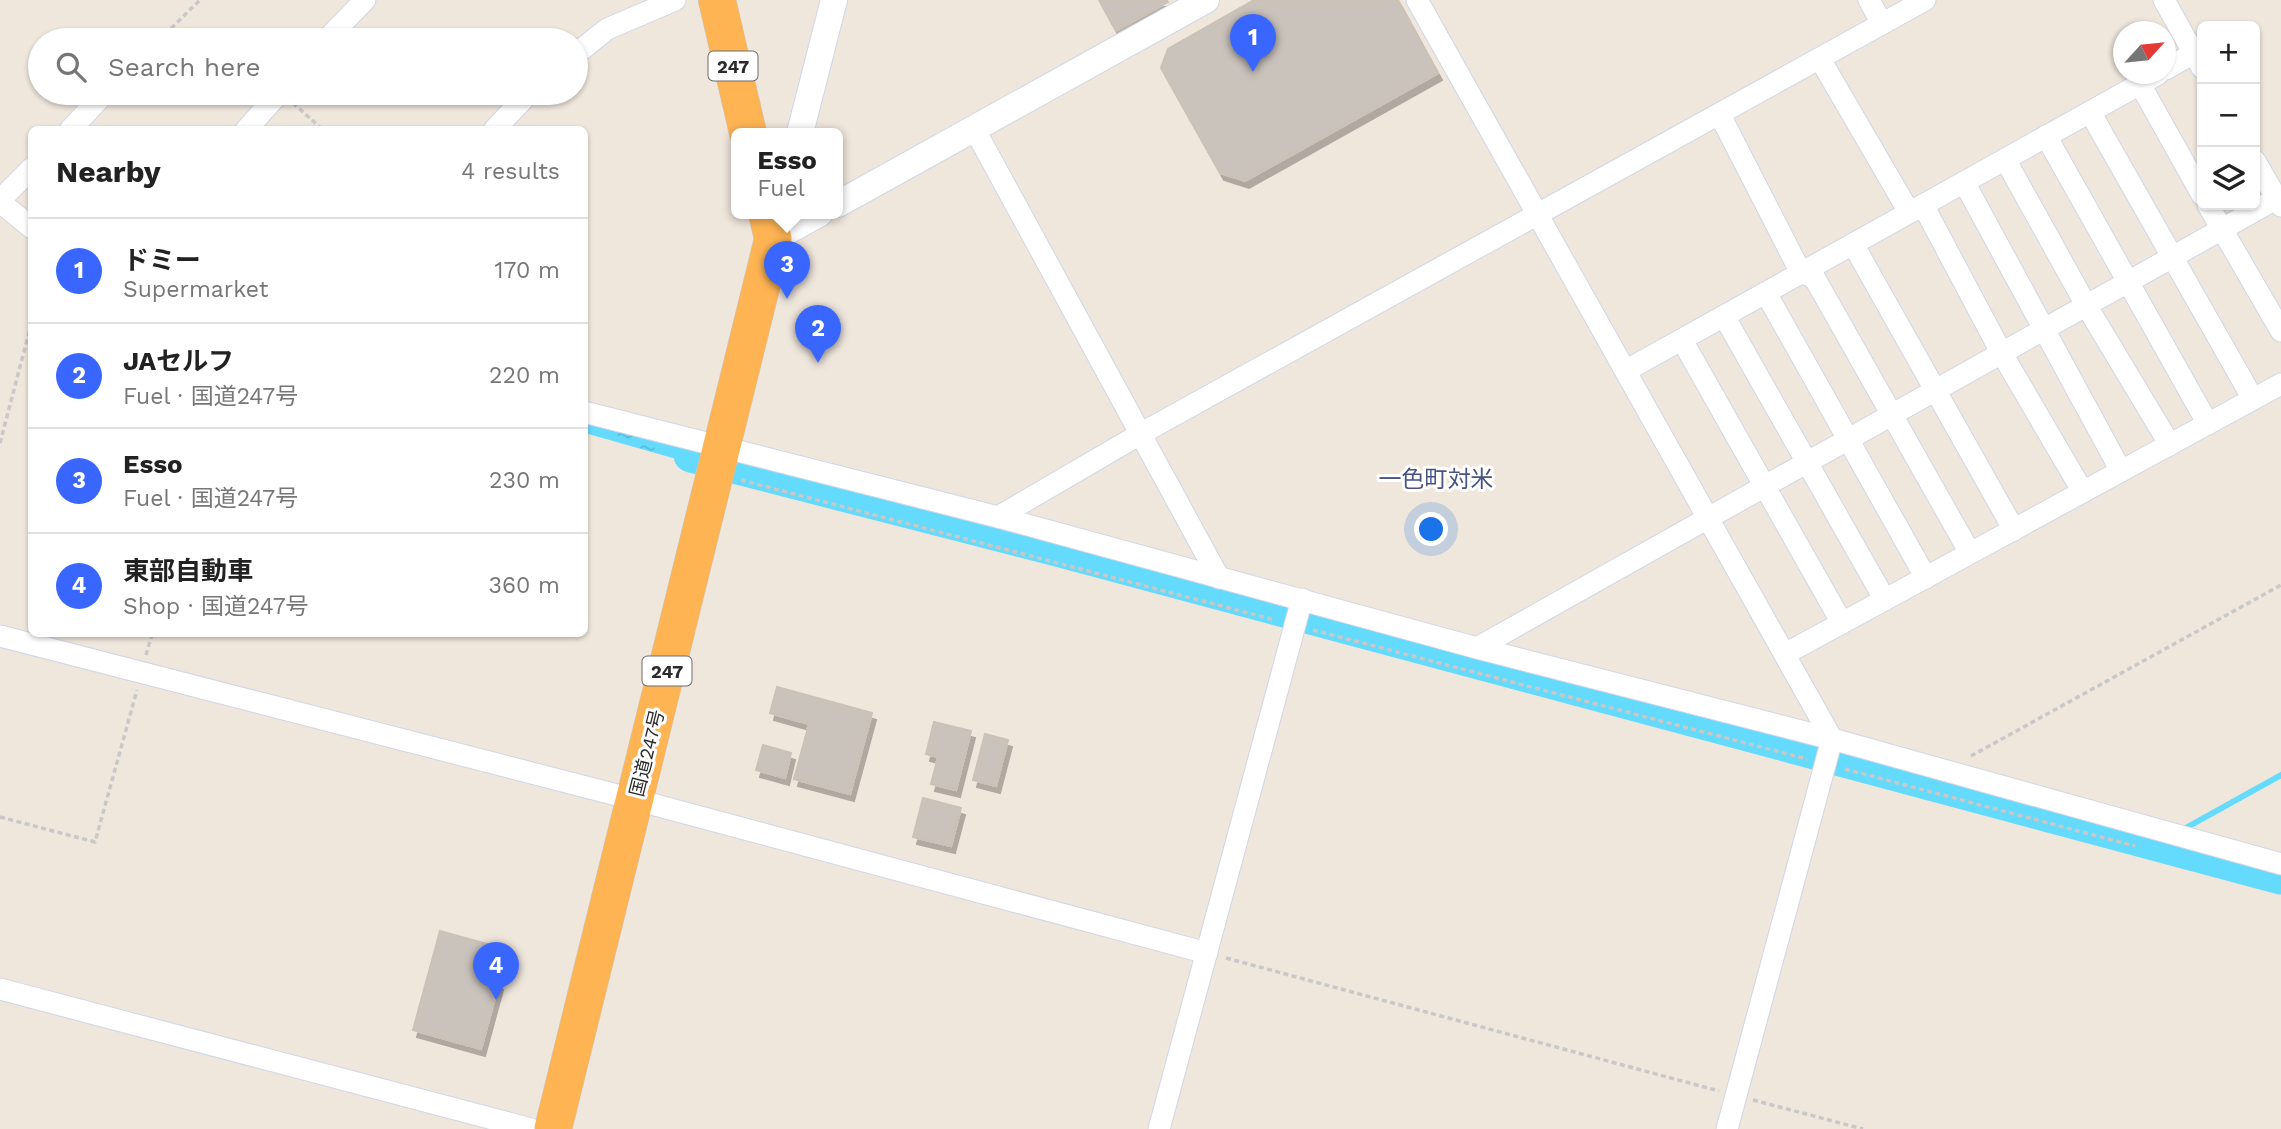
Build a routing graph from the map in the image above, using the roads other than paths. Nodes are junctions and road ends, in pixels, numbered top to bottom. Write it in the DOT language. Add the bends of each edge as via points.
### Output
graph roads {
  1 [pos="365,0"];
  2 [pos="717,0"];
  3 [pos="834,0"];
  4 [pos="1206,0"];
  5 [pos="1418,0"];
  6 [pos="1868,0"];
  7 [pos="1925,0"];
  8 [pos="2165,0"];
  9 [pos="669,1"];
  10 [pos="1882,24"];
  11 [pos="338,28"];
  12 [pos="588,44"];
  13 [pos="1820,59"];
  14 [pos="2197,59"];
  15 [pos="2197,61"];
  16 [pos="2176,66"];
  17 [pos="2140,84"];
  18 [pos="2151,84"];
  19 [pos="94,105"];
  20 [pos="276,105"];
  21 [pos="518,105"];
  22 [pos="2090,111"];
  23 [pos="1720,115"];
  24 [pos="74,126"];
  25 [pos="252,126"];
  26 [pos="498,126"];
  27 [pos="747,128"];
  28 [pos="801,128"];
  29 [pos="975,130"];
  30 [pos="2046,136"];
  31 [pos="2005,159"];
  32 [pos="2260,168"];
  33 [pos="28,172"];
  34 [pos="1964,182"];
  35 [pos="2197,184"];
  36 [pos="2279,200"];
  37 [pos="0,201"];
  38 [pos="843,201"];
  39 [pos="1916,208"];
  40 [pos="2211,210"];
  41 [pos="1539,215"];
  42 [pos="773,222"];
  43 [pos="28,225"];
  44 [pos="2221,229"];
  45 [pos="1853,244"];
  46 [pos="2171,257"];
  47 [pos="1801,273"];
  48 [pos="2129,281"];
  49 [pos="1766,293"];
  50 [pos="2086,305"];
  51 [pos="1724,316"];
  52 [pos="2043,329"];
  53 [pos="2281,331"];
  54 [pos="1682,340"];
  55 [pos="2001,352"];
  56 [pos="1627,370"];
  57 [pos="2281,384"];
  58 [pos="1933,390"];
  59 [pos="2253,399"];
  60 [pos="588,413"];
  61 [pos="1890,414"];
  62 [pos="2208,424"];
  63 [pos="1142,433"];
  64 [pos="1849,437"];
  65 [pos="2170,445"];
  66 [pos="1808,460"];
  67 [pos="718,461"];
  68 [pos="2121,471"];
  69 [pos="1763,485"];
  70 [pos="2083,492"];
  71 [pos="1708,516"];
  72 [pos="998,517"];
  73 [pos="2014,530"];
  74 [pos="1970,553"];
  75 [pos="1219,578"];
  76 [pos="1926,578"];
  77 [pos="1302,599"];
  78 [pos="1885,600"];
  79 [pos="1842,623"];
  80 [pos="0,636"];
  81 [pos="1477,648"];
  82 [pos="1785,654"];
  83 [pos="1832,739"];
  84 [pos="636,800"];
  85 [pos="2281,864"];
  86 [pos="1207,953"];
  87 [pos="0,989"];
  88 [pos="531,1129"];
  89 [pos="553,1129"];
  90 [pos="1159,1129"];
  91 [pos="1727,1129"];
  1 -- 11 [label="street"];
  2 -- 27 [label="highway, 247"];
  3 -- 28 [label="street"];
  4 -- 29 [label="street"];
  5 -- 41 [label="street"];
  6 -- 10 [label="street"];
  7 -- 10 [label="street"];
  8 -- 14 [label="street"];
  9 -- 12 [label="street" via="607,29"];
  10 -- 13 [label="street"];
  13 -- 23 [label="street"];
  13 -- 39 [label="street"];
  15 -- 16 [label="street"];
  17 -- 22 [label="street"];
  18 -- 35 [label="street"];
  19 -- 24 [label="street"];
  20 -- 25 [label="street"];
  21 -- 26 [label="street"];
  22 -- 30 [label="street"];
  22 -- 46 [label="street"];
  23 -- 41 [label="street"];
  23 -- 47 [label="street"];
  29 -- 38 [label="street"];
  29 -- 63 [label="street"];
  30 -- 31 [label="street"];
  30 -- 48 [label="street"];
  31 -- 34 [label="street"];
  31 -- 50 [label="street"];
  32 -- 36 [label="street"];
  33 -- 37 [label="street"];
  34 -- 39 [label="street"];
  34 -- 52 [label="street"];
  36 -- 44 [label="street"];
  37 -- 43 [label="street"];
  39 -- 45 [label="street"];
  39 -- 55 [label="street"];
  40 -- 44 [label="street"];
  41 -- 56 [label="street"];
  41 -- 63 [label="street"];
  42 -- 67 [label="highway, 国道247号 / 247"];
  44 -- 46 [label="street"];
  44 -- 53 [label="street"];
  45 -- 47 [label="street"];
  45 -- 58 [label="street"];
  46 -- 48 [label="street"];
  46 -- 59 [label="street"];
  47 -- 49 [label="street"];
  47 -- 61 [label="street" via="1814,277"];
  48 -- 50 [label="street"];
  48 -- 62 [label="street"];
  49 -- 51 [label="street"];
  49 -- 64 [label="street"];
  50 -- 52 [label="street"];
  50 -- 65 [label="street"];
  51 -- 54 [label="street"];
  51 -- 66 [label="street"];
  52 -- 55 [label="street"];
  52 -- 68 [label="street"];
  54 -- 56 [label="street"];
  54 -- 69 [label="street"];
  55 -- 58 [label="street"];
  55 -- 70 [label="street"];
  56 -- 71 [label="street"];
  57 -- 59 [label="street"];
  58 -- 61 [label="street"];
  58 -- 73 [label="street"];
  59 -- 62 [label="street"];
  60 -- 67 [label="street"];
  61 -- 64 [label="street"];
  61 -- 74 [label="street"];
  62 -- 65 [label="street"];
  63 -- 72 [label="street"];
  63 -- 75 [label="street"];
  64 -- 66 [label="street"];
  64 -- 76 [label="street"];
  65 -- 68 [label="street"];
  66 -- 69 [label="street"];
  66 -- 78 [label="street"];
  67 -- 72 [label="street"];
  67 -- 84 [label="highway, 国道247号 / 247"];
  68 -- 70 [label="street"];
  69 -- 71 [label="street"];
  69 -- 79 [label="street"];
  70 -- 73 [label="street"];
  71 -- 81 [label="street"];
  71 -- 82 [label="street"];
  72 -- 75 [label="street"];
  73 -- 74 [label="street"];
  74 -- 76 [label="street"];
  75 -- 77 [label="street"];
  76 -- 78 [label="street"];
  77 -- 81 [label="street"];
  77 -- 86 [label="street"];
  78 -- 79 [label="street"];
  79 -- 82 [label="street"];
  80 -- 84 [label="street"];
  81 -- 83 [label="street"];
  82 -- 83 [label="street"];
  83 -- 85 [label="street"];
  83 -- 91 [label="street" via="1829,764"];
  84 -- 86 [label="street"];
  84 -- 89 [label="highway, 国道247号 / 247"];
  86 -- 90 [label="street"];
  87 -- 88 [label="street"];
}
